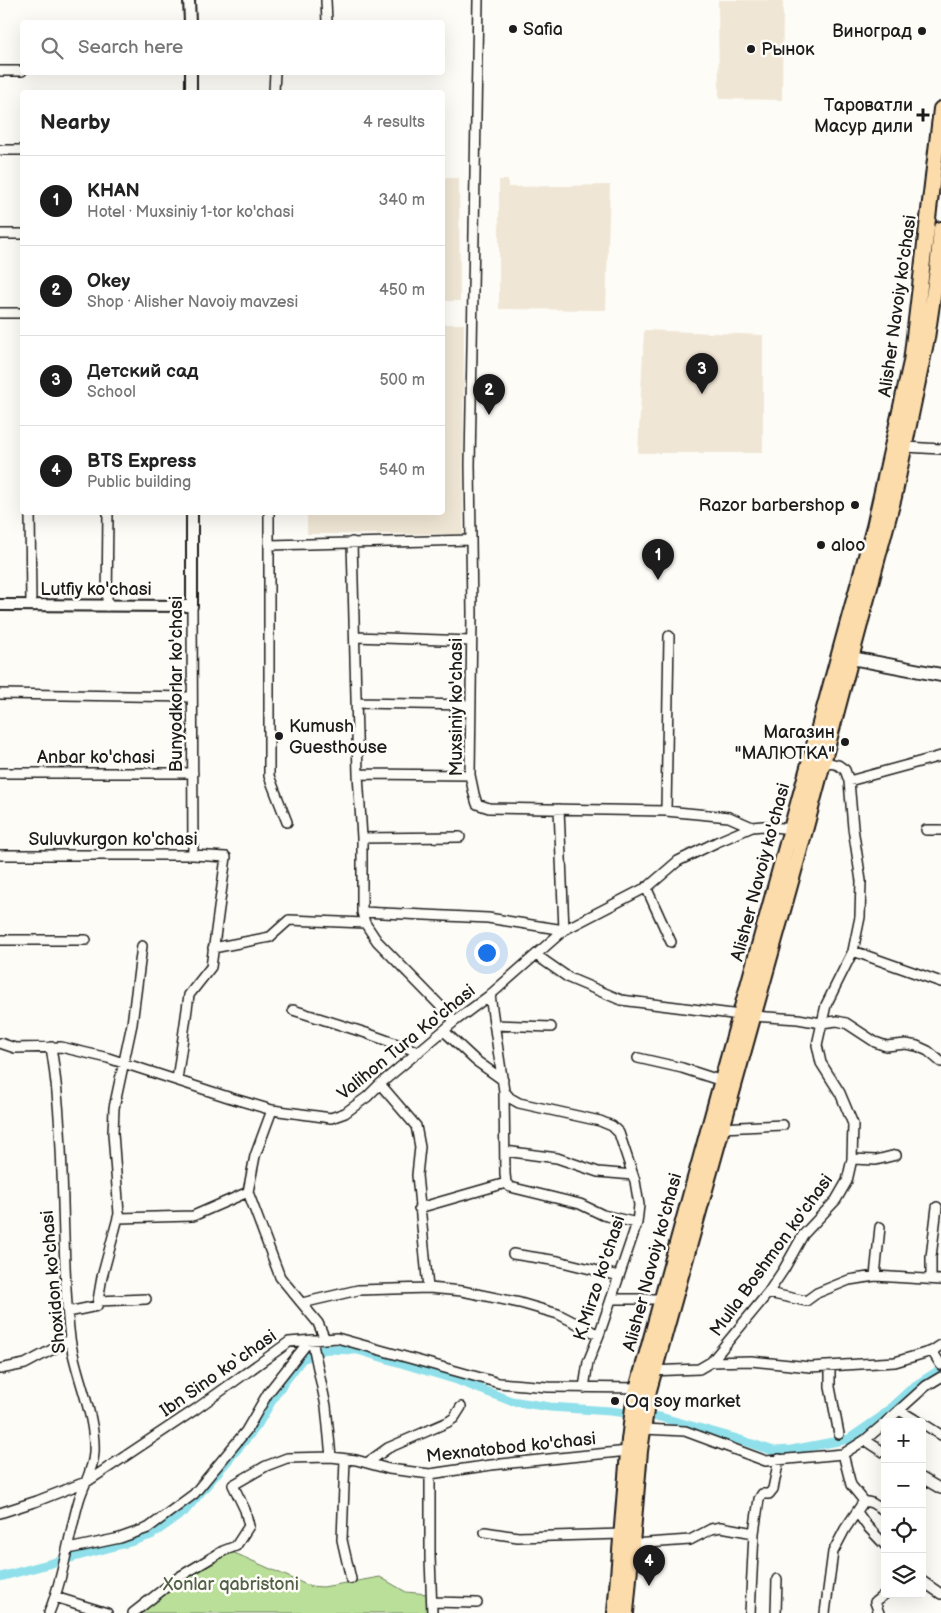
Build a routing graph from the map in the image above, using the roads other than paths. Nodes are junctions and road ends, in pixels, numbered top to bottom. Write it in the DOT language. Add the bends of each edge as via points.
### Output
graph roads {
  1 [pos="189,0"];
  2 [pos="326,0"];
  3 [pos="478,0"];
  4 [pos="190,20"];
  5 [pos="327,20"];
  6 [pos="0,71"];
  7 [pos="20,71"];
  8 [pos="192,75"];
  9 [pos="275,75"];
  10 [pos="191,90"];
  11 [pos="274,90"];
  12 [pos="941,109"];
  13 [pos="0,150"];
  14 [pos="20,150"];
  15 [pos="941,229"];
  16 [pos="0,234"];
  17 [pos="20,234"];
  18 [pos="939,271"];
  19 [pos="0,313"];
  20 [pos="20,313"];
  21 [pos="905,446"];
  22 [pos="941,449"];
  23 [pos="30,515"];
  24 [pos="108,515"];
  25 [pos="192,515"];
  26 [pos="269,515"];
  27 [pos="471,540"];
  28 [pos="352,542"];
  29 [pos="269,545"];
  30 [pos="0,605"];
  31 [pos="31,605"];
  32 [pos="107,606"];
  33 [pos="192,606"];
  34 [pos="669,636"];
  35 [pos="355,637"];
  36 [pos="471,641"];
  37 [pos="845,657"];
  38 [pos="941,674"];
  39 [pos="0,694"];
  40 [pos="192,696"];
  41 [pos="357,703"];
  42 [pos="470,705"];
  43 [pos="939,757"];
  44 [pos="822,761"];
  45 [pos="0,773"];
  46 [pos="193,773"];
  47 [pos="358,774"];
  48 [pos="470,776"];
  49 [pos="849,781"];
  50 [pos="559,809"];
  51 [pos="666,811"];
  52 [pos="287,822"];
  53 [pos="752,828"];
  54 [pos="792,829"];
  55 [pos="926,830"];
  56 [pos="941,830"];
  57 [pos="460,836"];
  58 [pos="362,838"];
  59 [pos="0,855"];
  60 [pos="193,855"];
  61 [pos="646,887"];
  62 [pos="362,912"];
  63 [pos="365,923"];
  64 [pos="564,930"];
  65 [pos="0,940"];
  66 [pos="86,940"];
  67 [pos="671,942"];
  68 [pos="142,946"];
  69 [pos="213,948"];
  70 [pos="853,951"];
  71 [pos="536,954"];
  72 [pos="941,982"];
  73 [pos="490,995"];
  74 [pos="294,1010"];
  75 [pos="747,1016"];
  76 [pos="455,1021"];
  77 [pos="821,1022"];
  78 [pos="494,1025"];
  79 [pos="550,1026"];
  80 [pos="444,1031"];
  81 [pos="0,1043"];
  82 [pos="51,1047"];
  83 [pos="419,1052"];
  84 [pos="638,1058"];
  85 [pos="123,1062"];
  86 [pos="941,1062"];
  87 [pos="177,1080"];
  88 [pos="502,1080"];
  89 [pos="722,1081"];
  90 [pos="380,1084"];
  91 [pos="504,1091"];
  92 [pos="272,1110"];
  93 [pos="782,1125"];
  94 [pos="721,1128"];
  95 [pos="505,1151"];
  96 [pos="896,1155"];
  97 [pos="852,1159"];
  98 [pos="633,1175"];
  99 [pos="506,1183"];
  100 [pos="248,1192"];
  101 [pos="937,1207"];
  102 [pos="420,1208"];
  103 [pos="118,1218"];
  104 [pos="637,1223"];
  105 [pos="880,1227"];
  106 [pos="513,1254"];
  107 [pos="619,1276"];
  108 [pos="875,1276"];
  109 [pos="931,1279"];
  110 [pos="941,1280"];
  111 [pos="428,1288"];
  112 [pos="768,1293"];
  113 [pos="146,1299"];
  114 [pos="662,1299"];
  115 [pos="611,1300"];
  116 [pos="98,1301"];
  117 [pos="302,1303"];
  118 [pos="68,1312"];
  119 [pos="600,1335"];
  120 [pos="325,1339"];
  121 [pos="70,1340"];
  122 [pos="311,1341"];
  123 [pos="941,1345"];
  124 [pos="932,1351"];
  125 [pos="711,1362"];
  126 [pos="941,1365"];
  127 [pos="830,1367"];
  128 [pos="0,1369"];
  129 [pos="648,1371"];
  130 [pos="941,1377"];
  131 [pos="584,1388"];
  132 [pos="642,1395"];
  133 [pos="461,1407"];
  134 [pos="899,1410"];
  135 [pos="890,1418"];
  136 [pos="913,1418"];
  137 [pos="639,1426"];
  138 [pos="881,1426"];
  139 [pos="926,1426"];
  140 [pos="839,1434"];
  141 [pos="941,1434"];
  142 [pos="866,1440"];
  143 [pos="881,1450"];
  144 [pos="628,1451"];
  145 [pos="843,1454"];
  146 [pos="331,1457"];
  147 [pos="345,1459"];
  148 [pos="779,1459"];
  149 [pos="367,1463"];
  150 [pos="430,1474"];
  151 [pos="926,1480"];
  152 [pos="88,1481"];
  153 [pos="941,1489"];
  154 [pos="864,1501"];
  155 [pos="881,1509"];
  156 [pos="856,1512"];
  157 [pos="0,1513"];
  158 [pos="485,1532"];
  159 [pos="754,1533"];
  160 [pos="622,1534"];
  161 [pos="881,1541"];
  162 [pos="633,1544"];
  163 [pos="68,1549"];
  164 [pos="351,1579"];
  165 [pos="777,1579"];
  166 [pos="926,1585"];
  167 [pos="941,1594"];
  168 [pos="56,1597"];
  169 [pos="881,1598"];
  170 [pos="432,1602"];
  171 [pos="478,1603"];
  172 [pos="49,1613"];
  173 [pos="107,1613"];
  174 [pos="133,1613"];
  175 [pos="432,1613"];
  176 [pos="615,1613"];
  177 [pos="626,1613"];
  178 [pos="750,1613"];
  179 [pos="776,1613"];
  180 [pos="826,1613"];
  181 [pos="879,1613"];
  1 -- 4 [label="street"];
  2 -- 5 [label="street"];
  3 -- 27 [label="street, Muxsiniy ko'chasi"];
  6 -- 7 [label="street"];
  8 -- 10 [label="street"];
  9 -- 11 [label="street"];
  12 -- 37 [label="main road, Alisher Navoiy ko'chasi" via="911,362"];
  13 -- 14 [label="street"];
  15 -- 18 [label="main road, Alisher Navoiy ko'chasi"];
  16 -- 17 [label="street"];
  18 -- 21 [label="main road, Alisher Navoiy ko'chasi"];
  19 -- 20 [label="street"];
  21 -- 22 [label="street"];
  21 -- 37 [label="main road, Alisher Navoiy ko'chasi" via="894,497"];
  23 -- 31 [label="street"];
  24 -- 32 [label="street"];
  25 -- 33 [label="street, Bunyodkorlar ko'chasi"];
  26 -- 29 [label="street"];
  27 -- 28 [label="street"];
  27 -- 36 [label="street, Muxsiniy ko'chasi"];
  28 -- 29 [label="street"];
  28 -- 35 [label="street"];
  29 -- 52 [label="street" via="269,776"];
  30 -- 31 [label="street, Lutfiy ko'chasi"];
  31 -- 32 [label="street, Lutfiy ko'chasi"];
  32 -- 33 [label="street, Lutfiy ko'chasi"];
  33 -- 40 [label="street, Bunyodkorlar ko'chasi"];
  34 -- 51 [label="street"];
  35 -- 36 [label="street"];
  35 -- 41 [label="street"];
  36 -- 42 [label="street, Muxsiniy ko'chasi"];
  37 -- 38 [label="main road"];
  37 -- 44 [label="main road, Alisher Navoiy ko'chasi"];
  37 -- 54 [label="main road, Alisher Navoiy ko'chasi"];
  39 -- 40 [label="street"];
  40 -- 46 [label="street, Bunyodkorlar ko'chasi"];
  41 -- 42 [label="street"];
  41 -- 47 [label="street"];
  42 -- 48 [label="street, Muxsiniy ko'chasi"];
  43 -- 49 [label="street"];
  44 -- 49 [label="street" via="845,770"];
  44 -- 75 [label="main road, Alisher Navoiy ko'chasi"];
  45 -- 46 [label="street, Anbar ko'chasi"];
  46 -- 60 [label="street, Bunyodkorlar ko'chasi"];
  47 -- 48 [label="street"];
  47 -- 58 [label="street"];
  48 -- 50 [label="street, Muxsiniy ko'chasi" via="477,804 489,808"];
  49 -- 70 [label="street, Mulla Boshmon ko'chasi" via="861,880 860,917"];
  50 -- 51 [label="street, Muxsiniy ko'chasi"];
  50 -- 64 [label="street"];
  51 -- 53 [label="street, Muxsiniy ko'chasi" via="728,817"];
  53 -- 54 [label="street, Valihon Tura Ko'chasi"];
  53 -- 61 [label="street, Valihon Tura Ko'chasi" via="678,861"];
  54 -- 75 [label="main road, Alisher Navoiy ko'chasi"];
  55 -- 56 [label="street"];
  57 -- 58 [label="street"];
  58 -- 62 [label="street"];
  59 -- 60 [label="street, Suluvkurgon ko'chasi"];
  60 -- 69 [label="street, Suluvkurgon ko'chasi" via="226,858"];
  61 -- 64 [label="street, Valihon Tura Ko'chasi"];
  61 -- 67 [label="street"];
  62 -- 63 [label="street"];
  62 -- 64 [label="street" via="488,918"];
  63 -- 69 [label="street" via="288,920 270,937"];
  63 -- 76 [label="street" via="377,941"];
  64 -- 71 [label="street, Valihon Tura Ko'chasi"];
  65 -- 66 [label="street"];
  68 -- 85 [label="street" via="132,1024"];
  69 -- 87 [label="street" via="210,967 189,995"];
  70 -- 72 [label="street"];
  70 -- 77 [label="street, Mulla Boshmon ko'chasi"];
  71 -- 73 [label="street, Valihon Tura Ko'chasi"];
  71 -- 75 [label="street" via="569,978 621,1000"];
  73 -- 76 [label="street, Valihon Tura Ko'chasi"];
  73 -- 78 [label="street"];
  74 -- 83 [label="street"];
  75 -- 77 [label="street"];
  75 -- 89 [label="main road, Alisher Navoiy ko'chasi"];
  75 -- 94 [label="main road, Alisher Navoiy ko'chasi"];
  76 -- 80 [label="street, Valihon Tura Ko'chasi"];
  77 -- 86 [label="street" via="846,1023 886,1046 917,1046"];
  77 -- 97 [label="street, Mulla Boshmon ko'chasi" via="817,1045 821,1064 840,1093 853,1124"];
  78 -- 79 [label="street"];
  78 -- 88 [label="street"];
  80 -- 83 [label="street, Valihon Tura Ko'chasi"];
  80 -- 88 [label="street"];
  81 -- 82 [label="street, Valihon Tura Ko'chasi" via="14,1048"];
  82 -- 85 [label="street, Valihon Tura Ko'chasi"];
  82 -- 118 [label="street, Shoxidon ko'chasi" via="59,1116"];
  83 -- 90 [label="street, Valihon Tura Ko'chasi"];
  84 -- 89 [label="street"];
  85 -- 87 [label="street, Valihon Tura Ko'chasi"];
  85 -- 103 [label="street" via="113,1133"];
  87 -- 92 [label="street, Valihon Tura Ko'chasi"];
  88 -- 91 [label="street"];
  89 -- 114 [label="main road, Alisher Navoiy ko'chasi"];
  90 -- 92 [label="street, Valihon Tura Ko'chasi" via="345,1113 331,1118"];
  90 -- 102 [label="street" via="416,1126 420,1147 417,1175"];
  91 -- 95 [label="street"];
  91 -- 98 [label="street, K.Mirzo ko'chasi" via="519,1103 600,1120 612,1126 619,1133"];
  92 -- 100 [label="street" via="255,1156"];
  93 -- 94 [label="street"];
  94 -- 129 [label="main road, Alisher Navoiy ko'chasi"];
  95 -- 98 [label="street" via="557,1158 598,1172"];
  95 -- 99 [label="street"];
  96 -- 97 [label="street" via="876,1160"];
  97 -- 112 [label="street, Mulla Boshmon ko'chasi" via="847,1181 836,1200 804,1235"];
  98 -- 104 [label="street, K.Mirzo ko'chasi" via="639,1205"];
  99 -- 102 [label="street"];
  99 -- 104 [label="street" via="516,1190 580,1204 603,1215"];
  100 -- 103 [label="street" via="193,1216"];
  100 -- 117 [label="street" via="280,1277"];
  101 -- 109 [label="street"];
  102 -- 111 [label="street"];
  103 -- 116 [label="street"];
  104 -- 107 [label="street, K.Mirzo ko'chasi"];
  105 -- 108 [label="street"];
  106 -- 107 [label="street"];
  107 -- 115 [label="street, K.Mirzo ko'chasi"];
  108 -- 109 [label="street"];
  108 -- 112 [label="street" via="849,1280 806,1301"];
  109 -- 110 [label="street"];
  111 -- 117 [label="street" via="358,1290"];
  111 -- 119 [label="street" via="462,1291 520,1303 558,1314"];
  112 -- 125 [label="street, Mulla Boshmon ko'chasi"];
  113 -- 116 [label="street"];
  114 -- 115 [label="street"];
  114 -- 129 [label="main road, Alisher Navoiy ko'chasi"];
  115 -- 119 [label="street, K.Mirzo ko'chasi"];
  116 -- 118 [label="street" via="97,1306"];
  117 -- 120 [label="street" via="318,1323"];
  118 -- 121 [label="street, Shoxidon ko'chasi"];
  119 -- 131 [label="street, K.Mirzo ko'chasi" via="588,1362"];
  120 -- 122 [label="street, Ibn Sino ko‘chasi"];
  120 -- 131 [label="street, Ibn Sino ko‘chasi" via="337,1338 499,1383"];
  121 -- 128 [label="street" via="25,1364"];
  121 -- 152 [label="street, Shoxidon ko'chasi" via="91,1422 94,1453"];
  122 -- 146 [label="street" via="326,1406"];
  122 -- 152 [label="street, Ibn Sino ko‘chasi" via="289,1342"];
  122 -- 163 [label="street" via="268,1393 246,1431 194,1494 148,1528 120,1538"];
  123 -- 124 [label="street"];
  124 -- 126 [label="street"];
  124 -- 127 [label="street" via="895,1362"];
  125 -- 127 [label="street" via="750,1361"];
  125 -- 129 [label="street" via="699,1369"];
  127 -- 140 [label="street" via="830,1387"];
  129 -- 132 [label="main road, Alisher Navoiy ko'chasi"];
  130 -- 134 [label="street"];
  131 -- 132 [label="street, Ibn Sino ko‘chasi" via="626,1388"];
  132 -- 137 [label="main road, Alisher Navoiy ko'chasi"];
  133 -- 149 [label="street" via="448,1422 388,1448"];
  134 -- 135 [label="street"];
  134 -- 136 [label="street"];
  137 -- 144 [label="main road, Alisher Navoiy ko'chasi"];
  137 -- 148 [label="street" via="685,1431 766,1461"];
  137 -- 162 [label="main road, Alisher Navoiy ko'chasi"];
  138 -- 142 [label="street"];
  139 -- 141 [label="street"];
  142 -- 143 [label="street"];
  142 -- 145 [label="street"];
  144 -- 150 [label="street, Mexnatobod ko'chasi"];
  144 -- 160 [label="main road, Alisher Navoiy ko'chasi"];
  145 -- 148 [label="street"];
  145 -- 154 [label="street" via="851,1485"];
  146 -- 147 [label="street, Mexnatobod ko'chasi"];
  146 -- 174 [label="street, Mexnatobod ko'chasi" via="287,1458 233,1485 249,1526 236,1546 178,1577"];
  147 -- 149 [label="street, Mexnatobod ko'chasi"];
  147 -- 164 [label="street" via="342,1540"];
  148 -- 159 [label="street" via="773,1489 759,1499"];
  149 -- 150 [label="street, Mexnatobod ko'chasi" via="389,1470"];
  150 -- 170 [label="street"];
  151 -- 153 [label="street"];
  152 -- 157 [label="street, Ibn Sino ko‘chasi"];
  152 -- 163 [label="street, Shoxidon ko'chasi" via="80,1498"];
  154 -- 155 [label="street"];
  154 -- 156 [label="street"];
  156 -- 161 [label="street"];
  156 -- 180 [label="street" via="833,1552"];
  158 -- 160 [label="street" via="518,1537"];
  159 -- 162 [label="street" via="721,1527 690,1540"];
  159 -- 178 [label="street"];
  160 -- 176 [label="main road, Alisher Navoiy ko'chasi"];
  162 -- 177 [label="main road, Alisher Navoiy ko'chasi"];
  163 -- 168 [label="street, Shoxidon ko'chasi"];
  165 -- 179 [label="street"];
  166 -- 167 [label="street"];
  168 -- 172 [label="street, Shoxidon ko'chasi"];
  168 -- 173 [label="street"];
  169 -- 181 [label="street" via="876,1602"];
  170 -- 171 [label="street"];
  170 -- 175 [label="street"];
}
